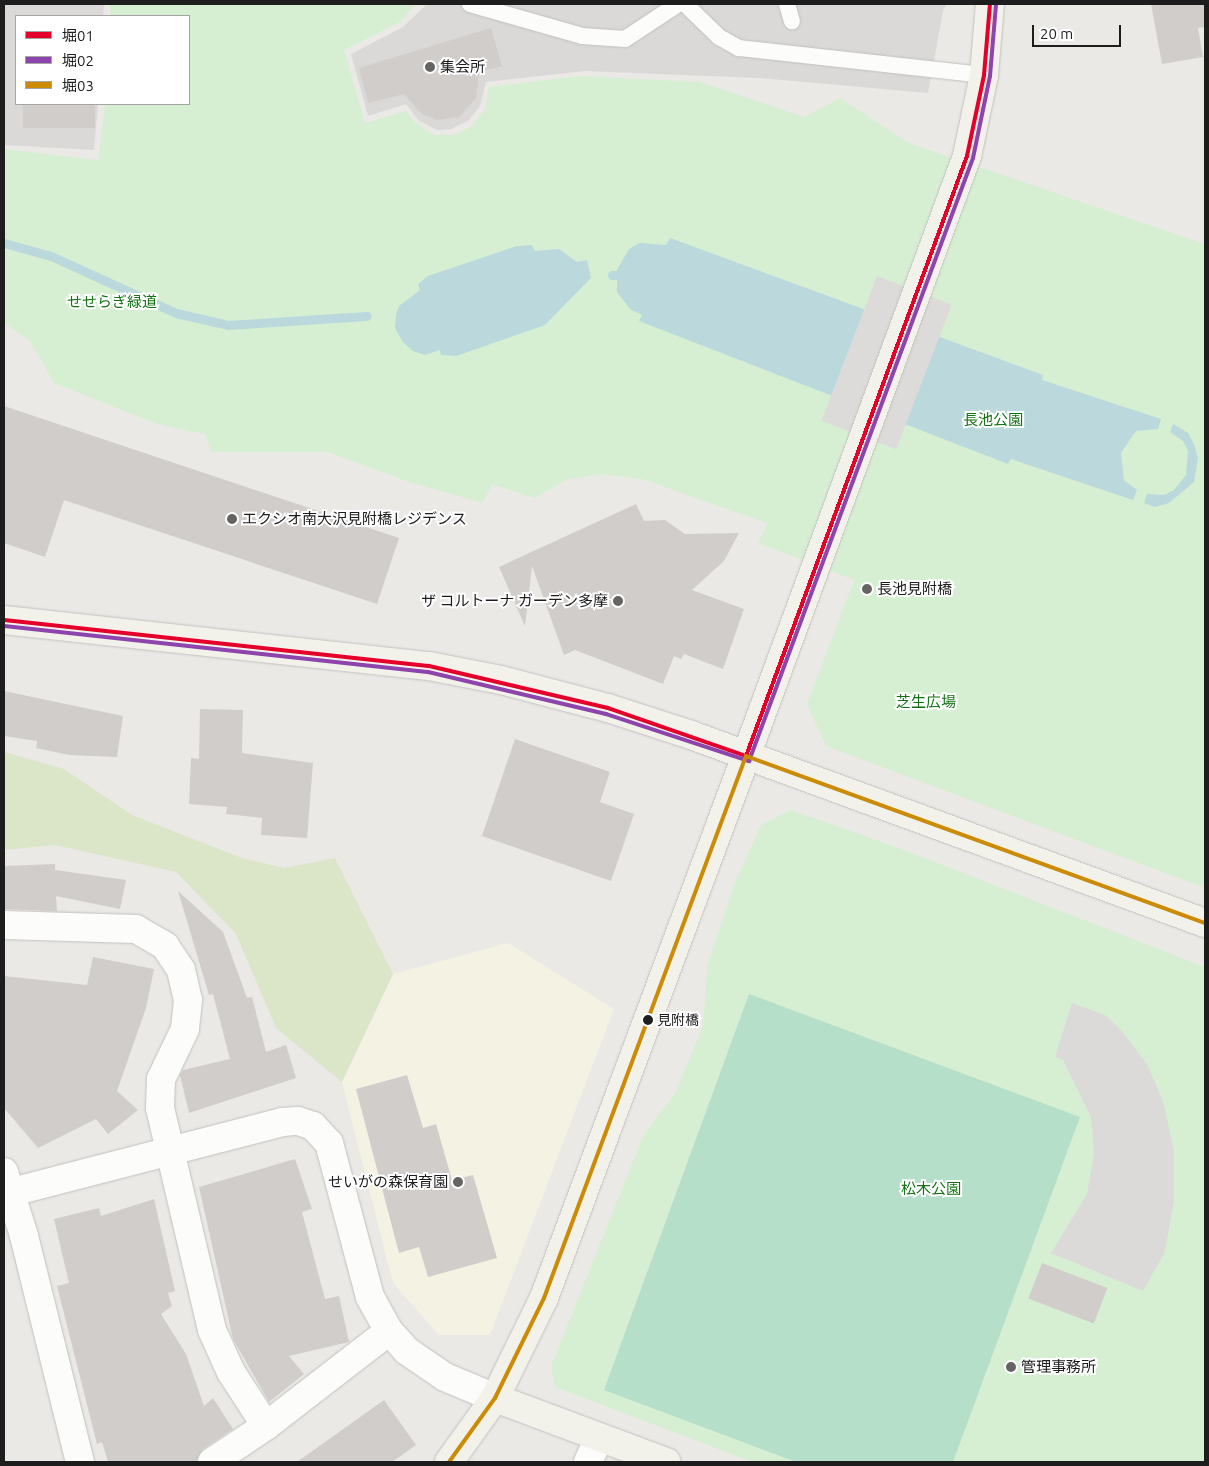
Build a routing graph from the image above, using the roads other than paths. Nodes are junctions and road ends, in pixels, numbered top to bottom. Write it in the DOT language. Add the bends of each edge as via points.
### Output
graph roads {
  1 [pos="470,4"];
  2 [pos="678,4"];
  3 [pos="685,4"];
  4 [pos="787,4"];
  5 [pos="990,4"];
  6 [pos="792,21"];
  7 [pos="984,75"];
  8 [pos="4,620"];
  9 [pos="746,756"];
  10 [pos="1205,923"];
  11 [pos="4,925"];
  12 [pos="169,1150"];
  13 [pos="8,1182"];
  14 [pos="389,1330"];
  15 [pos="495,1398"];
  16 [pos="266,1426"];
  17 [pos="599,1438"];
  18 [pos="80,1462"];
  19 [pos="212,1462"];
  20 [pos="449,1462"];
  21 [pos="588,1462"];
  22 [pos="666,1462"];
  1 -- 2 [label="lane" via="582,36 625,39"];
  3 -- 7 [label="lane" via="719,37 739,48"];
  4 -- 6 [label="lane"];
  5 -- 7 [label="street"];
  7 -- 9 [label="street" via="967,156"];
  8 -- 9 [label="street" via="429,666 608,708"];
  9 -- 10 [label="street"];
  9 -- 15 [label="street" via="544,1298"];
  11 -- 12 [label="street" via="136,929 165,946 181,970 188,1000 185,1029 161,1079 160,1108"];
  12 -- 13 [label="street"];
  12 -- 14 [label="street" via="282,1122 298,1121 313,1126 329,1143 370,1297"];
  12 -- 16 [label="street" via="212,1330 232,1372"];
  13 -- 18 [label="street"];
  14 -- 15 [label="street" via="407,1351 444,1377"];
  14 -- 16 [label="street"];
  15 -- 17 [label="street"];
  15 -- 20 [label="street"];
  16 -- 19 [label="street"];
  17 -- 21 [label="street"];
  17 -- 22 [label="street"];
}
